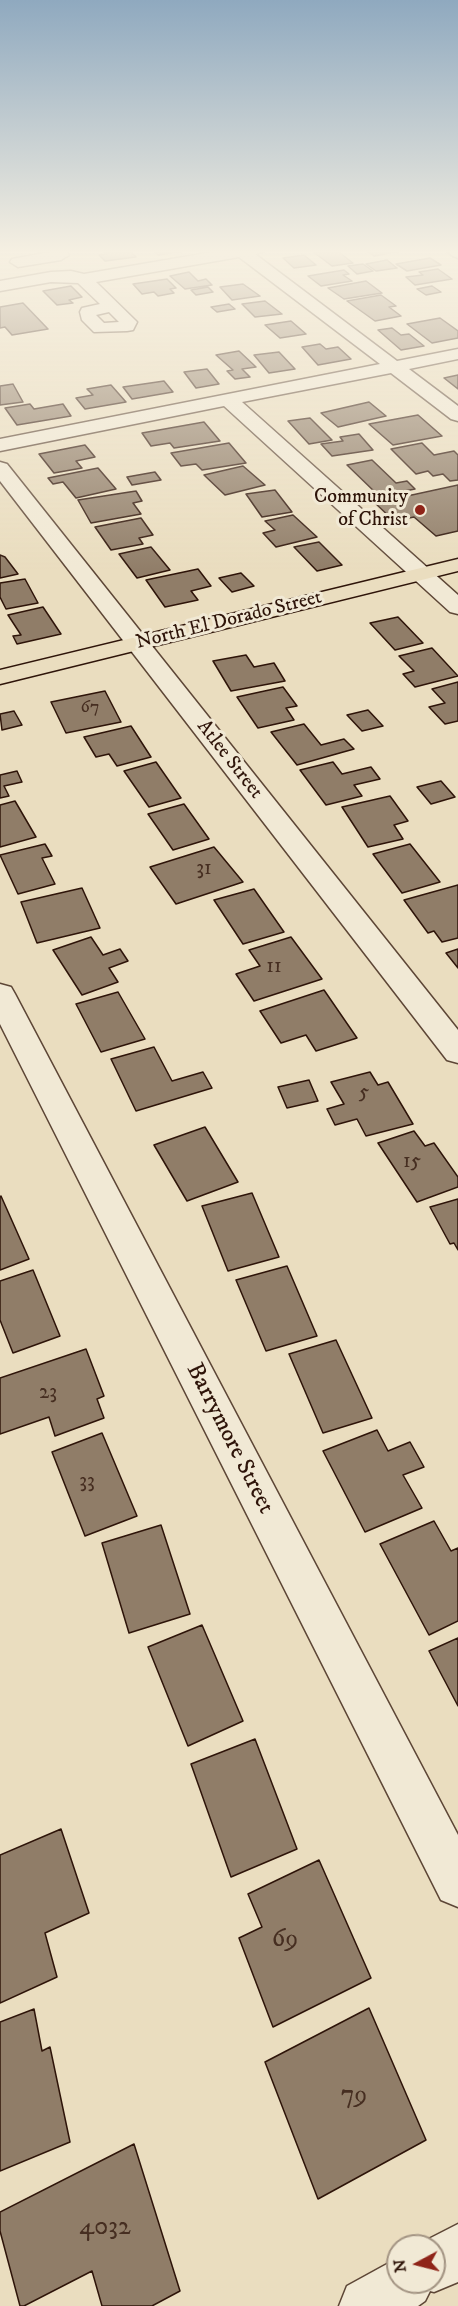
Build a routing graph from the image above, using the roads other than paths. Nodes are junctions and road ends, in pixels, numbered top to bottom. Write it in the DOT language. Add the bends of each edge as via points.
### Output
graph roads {
  1 [pos="382,357"];
  2 [pos="444,357"];
  3 [pos="394,366"];
  4 [pos="227,399"];
  5 [pos="458,415"];
  6 [pos="0,445"];
  7 [pos="0,468"];
  8 [pos="458,565"];
  9 [pos="422,574"];
  10 [pos="458,607"];
  11 [pos="137,644"];
  12 [pos="0,677"];
  13 [pos="0,994"];
  14 [pos="458,1052"];
  15 [pos="458,1883"];
  16 [pos="386,2294"];
  17 [pos="367,2306"];
  1 -- 3 [label="street"];
  2 -- 3 [label="street"];
  3 -- 4 [label="street"];
  3 -- 5 [label="street"];
  4 -- 6 [label="street"];
  4 -- 9 [label="street"];
  7 -- 11 [label="street, Atlee Street"];
  8 -- 9 [label="main road, North El Dorado Street"];
  9 -- 10 [label="street"];
  9 -- 11 [label="main road, North El Dorado Street"];
  11 -- 12 [label="main road, North El Dorado Street"];
  11 -- 14 [label="street, Atlee Street"];
  13 -- 15 [label="street, Barrymore Street"];
  16 -- 17 [label="street"];
}
